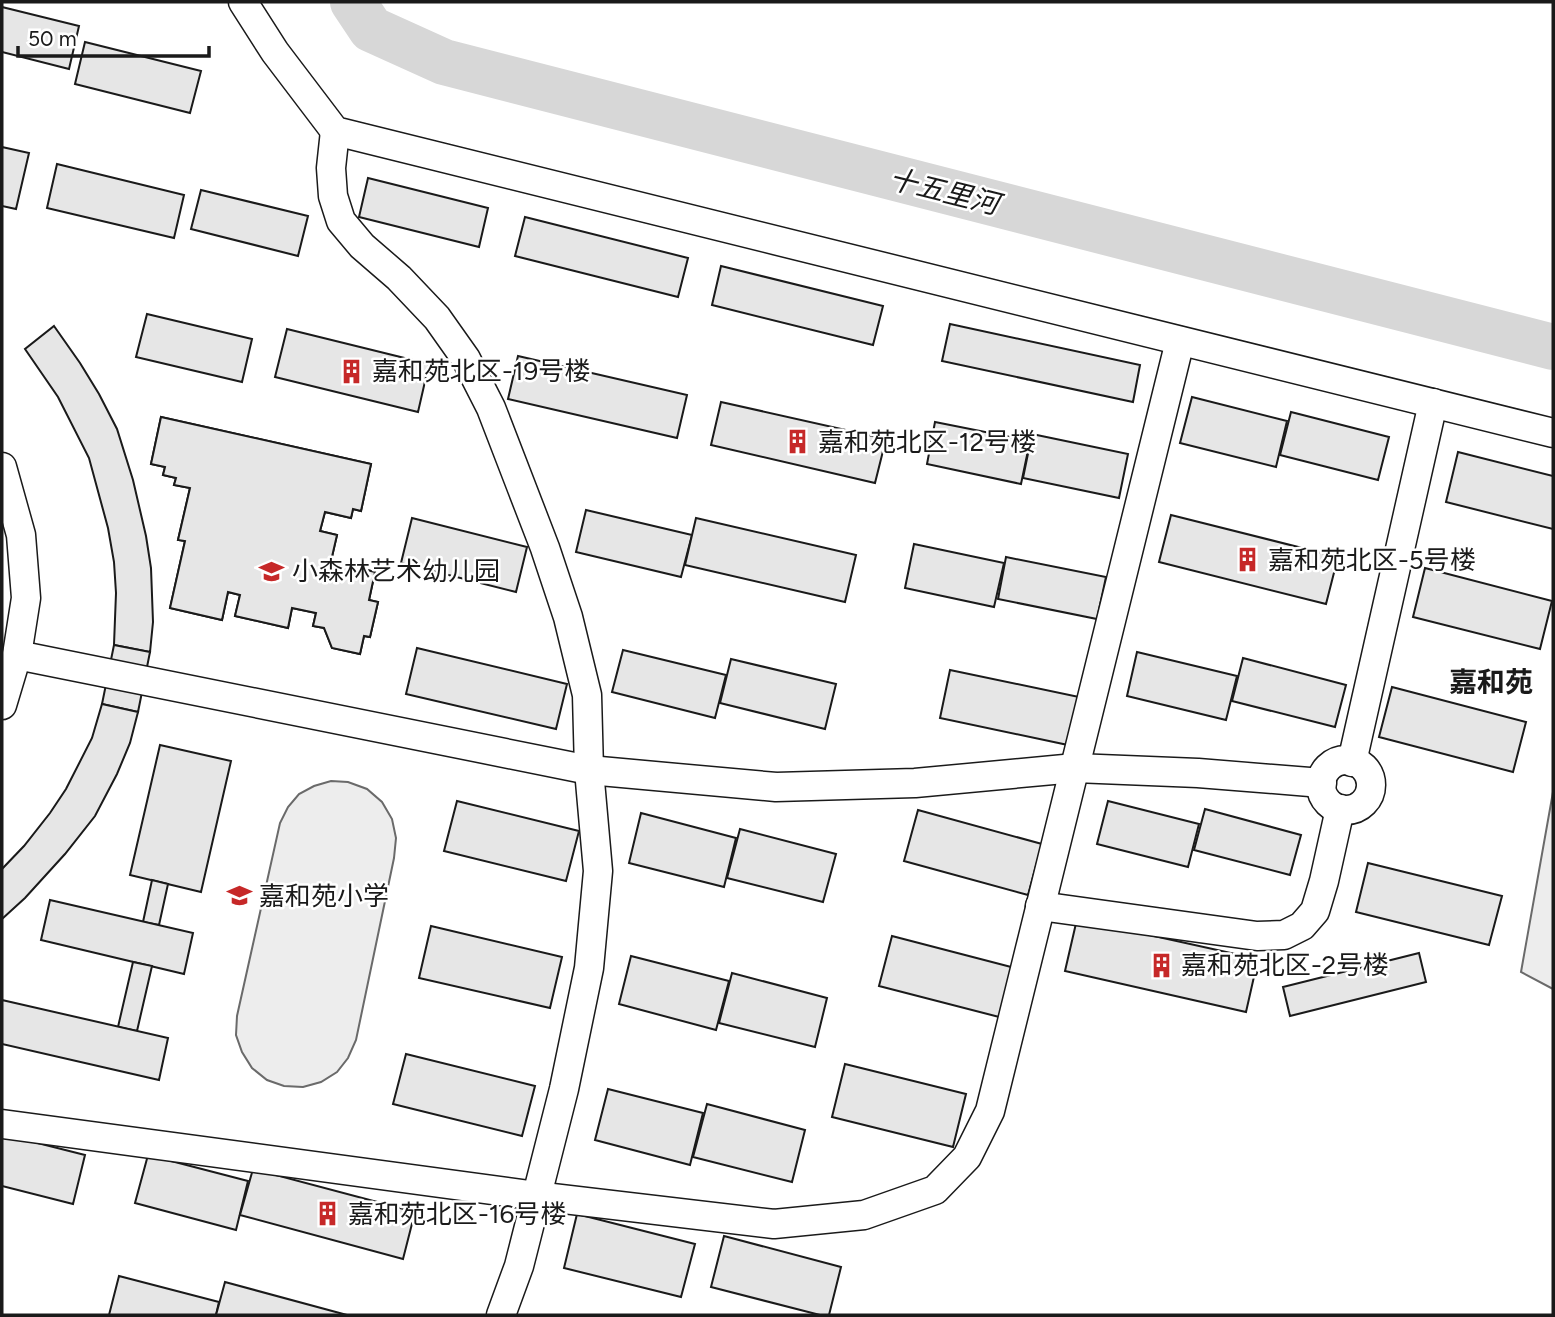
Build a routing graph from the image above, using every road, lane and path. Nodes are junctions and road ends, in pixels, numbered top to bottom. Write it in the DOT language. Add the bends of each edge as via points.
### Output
graph roads {
  1 [pos="243,2"];
  2 [pos="335,131"];
  3 [pos="1180,341"];
  4 [pos="1433,403"];
  5 [pos="1553,433"];
  6 [pos="2,467"];
  7 [pos="17,655"];
  8 [pos="2,705"];
  9 [pos="1352,762"];
  10 [pos="1074,768"];
  11 [pos="589,770"];
  12 [pos="1322,783"];
  13 [pos="1340,809"];
  14 [pos="1041,906"];
  15 [pos="2,1124"];
  16 [pos="537,1196"];
  17 [pos="501,1315"];
  1 -- 2 [label="street"];
  2 -- 3 [label="street"];
  2 -- 11 [label="street" via="331,168 341,221 437,318 466,359 491,408 568,617 587,695"];
  3 -- 4 [label="street"];
  3 -- 10 [label="street"];
  4 -- 5 [label="street"];
  4 -- 9 [label="street"];
  6 -- 7 [label="street" via="21,535 26,598"];
  7 -- 8 [label="street"];
  7 -- 11 [label="street"];
  9 -- 12 [label="street" via="1334,764"];
  9 -- 13 [label="street" via="1369,775 1370,792 1361,805"];
  10 -- 11 [label="street" via="915,783 776,787"];
  10 -- 12 [label="street"];
  10 -- 14 [label="street"];
  11 -- 16 [label="street" via="598,872 589,968"];
  12 -- 13 [label="street" via="1325,798"];
  13 -- 14 [label="street" via="1315,911 1302,926 1284,935 1257,936"];
  14 -- 16 [label="street" via="990,1111 967,1157 935,1190 864,1214 774,1224"];
  15 -- 16 [label="street"];
  16 -- 17 [label="street"];
}
